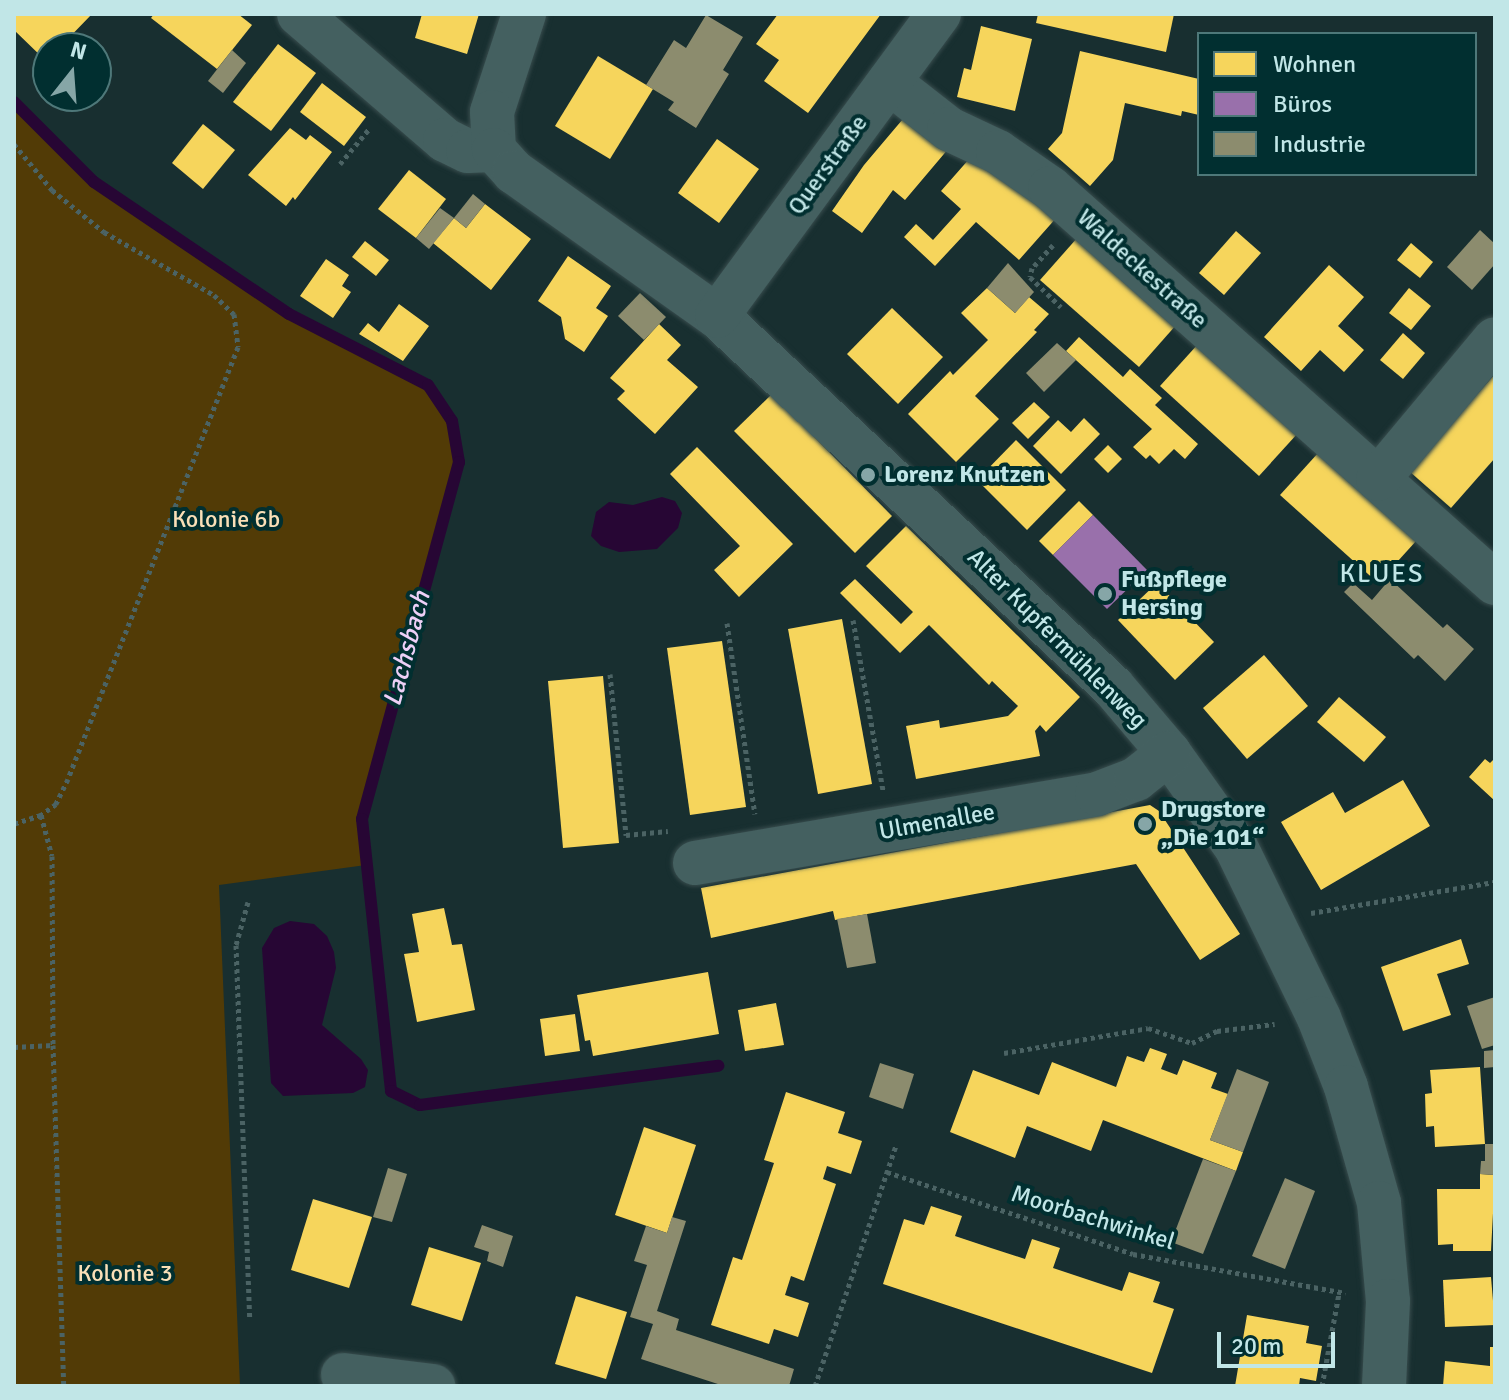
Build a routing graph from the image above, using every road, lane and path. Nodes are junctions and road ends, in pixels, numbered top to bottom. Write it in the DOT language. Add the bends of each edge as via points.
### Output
graph roads {
  1 [pos="299,14"];
  2 [pos="524,14"];
  3 [pos="939,14"];
  4 [pos="889,82"];
  5 [pos="14,144"];
  6 [pos="494,150"];
  7 [pos="1080,214"];
  8 [pos="1061,307"];
  9 [pos="717,316"];
  10 [pos="1495,339"];
  11 [pos="1378,479"];
  12 [pos="1495,583"];
  13 [pos="853,620"];
  14 [pos="727,623"];
  15 [pos="610,674"];
  16 [pos="1169,753"];
  17 [pos="41,815"];
  18 [pos="14,824"];
  19 [pos="891,830"];
  20 [pos="689,846"];
  21 [pos="761,854"];
  22 [pos="1495,882"];
  23 [pos="248,902"];
  24 [pos="1276,925"];
  25 [pos="1319,1018"];
  26 [pos="53,1045"];
  27 [pos="14,1047"];
  28 [pos="1004,1053"];
  29 [pos="896,1145"];
  30 [pos="887,1172"];
  31 [pos="1340,1292"];
  32 [pos="1388,1301"];
  33 [pos="250,1320"];
  34 [pos="343,1375"];
  35 [pos="64,1386"];
  36 [pos="433,1386"];
  37 [pos="815,1386"];
  38 [pos="1322,1386"];
  39 [pos="1384,1386"];
  1 -- 6 [label="street" via="445,140 468,151"];
  2 -- 6 [label="street" via="492,112"];
  3 -- 4 [label="street, Querstraße"];
  4 -- 7 [label="street, Waldeckestraße" via="949,129 998,152"];
  4 -- 9 [label="street, Querstraße"];
  5 -- 17 [label="path" via="52,190 104,232 214,295 234,314 238,347 68,779 56,804"];
  6 -- 9 [label="street, Alter Kupfermühlenweg" via="514,172"];
  7 -- 8 [label="path" via="1032,268 1030,277"];
  7 -- 11 [label="street, Waldeckestraße"];
  9 -- 16 [label="street, Alter Kupfermühlenweg" via="1113,687"];
  10 -- 11 [label="street"];
  11 -- 12 [label="street, Waldeckestraße"];
  13 -- 19 [label="path"];
  14 -- 21 [label="path"];
  15 -- 20 [label="path" via="626,835"];
  16 -- 19 [label="street, Ulmenallee" via="1136,779 1097,794"];
  16 -- 24 [label="street, Alter Kupfermühlenweg" via="1236,847"];
  17 -- 18 [label="path"];
  17 -- 26 [label="path" via="52,856"];
  19 -- 21 [label="street, Ulmenallee"];
  20 -- 21 [label="street, Ulmenallee"];
  22 -- 24 [label="path" via="1314,912"];
  23 -- 33 [label="path" via="236,945"];
  24 -- 25 [label="street, Alter Kupfermühlenweg"];
  25 -- 28 [label="path" via="1217,1031 1192,1043 1148,1028"];
  25 -- 32 [label="street, Alter Kupfermühlenweg" via="1346,1087 1379,1203"];
  26 -- 27 [label="path"];
  26 -- 35 [label="path"];
  29 -- 30 [label="path"];
  30 -- 31 [label="path, Moorbachwinkel" via="1133,1254"];
  30 -- 37 [label="path"];
  31 -- 32 [label="path, Moorbachwinkel"];
  31 -- 38 [label="path"];
  32 -- 39 [label="street, Alter Kupfermühlenweg"];
  34 -- 36 [label="street"];
}
